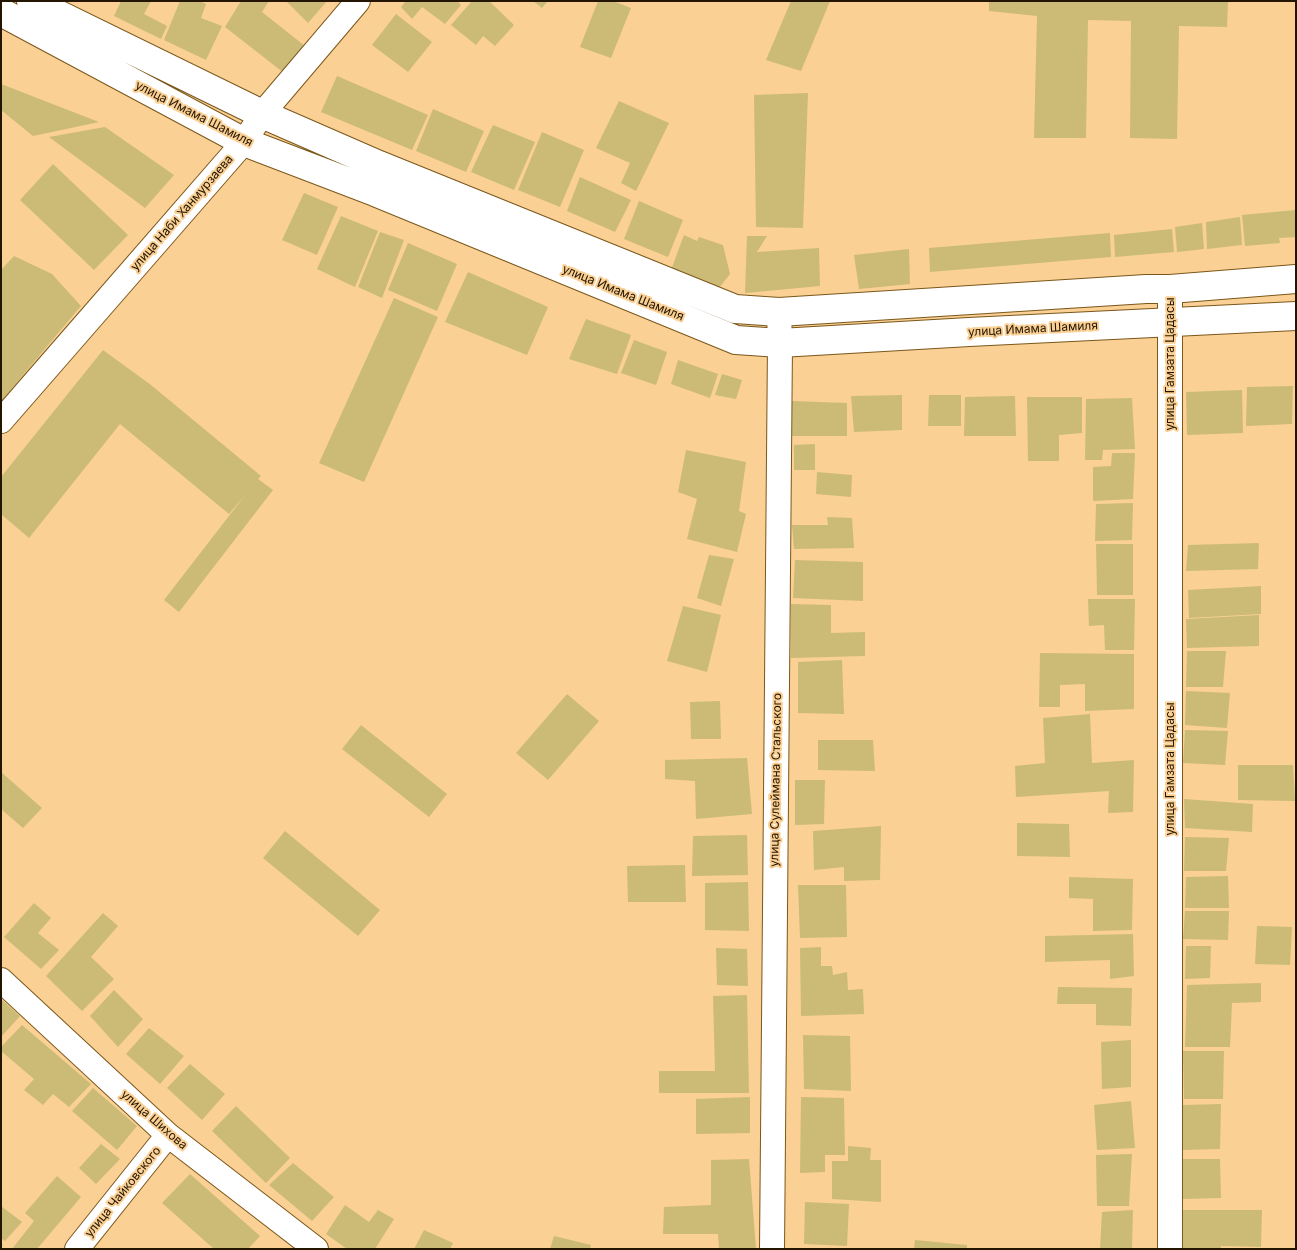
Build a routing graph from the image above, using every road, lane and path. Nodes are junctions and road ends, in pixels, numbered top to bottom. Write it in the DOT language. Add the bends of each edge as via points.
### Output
graph roads {
  1 [pos="31,1"];
  2 [pos="358,1"];
  3 [pos="1,12"];
  4 [pos="262,114"];
  5 [pos="244,142"];
  6 [pos="1296,279"];
  7 [pos="1170,288"];
  8 [pos="779,312"];
  9 [pos="1296,316"];
  10 [pos="780,343"];
  11 [pos="1,421"];
  12 [pos="1,980"];
  13 [pos="168,1135"];
  14 [pos="77,1249"];
  15 [pos="316,1249"];
  16 [pos="772,1249"];
  17 [pos="1170,1249"];
  1 -- 4 [label="main road"];
  2 -- 4 [label="street, улица Наби Ханмурзаева"];
  3 -- 5 [label="main road, улица Имама Шамиля"];
  4 -- 5 [label="street, улица Наби Ханмурзаева"];
  4 -- 8 [label="main road" via="379,165 735,309"];
  5 -- 10 [label="main road, улица Имама Шамиля" via="375,192 736,340"];
  5 -- 11 [label="street, улица Наби Ханмурзаева"];
  6 -- 7 [label="main road"];
  7 -- 8 [label="main road"];
  7 -- 17 [label="street, улица Гамзата Цадасы"];
  8 -- 10 [label="street, улица Сулеймана Стальского"];
  9 -- 10 [label="main road, улица Имама Шамиля"];
  10 -- 16 [label="street, улица Сулеймана Стальского"];
  12 -- 13 [label="street, улица Шихова"];
  13 -- 14 [label="street, улица Чайковского"];
  13 -- 15 [label="street, улица Шихова"];
}
